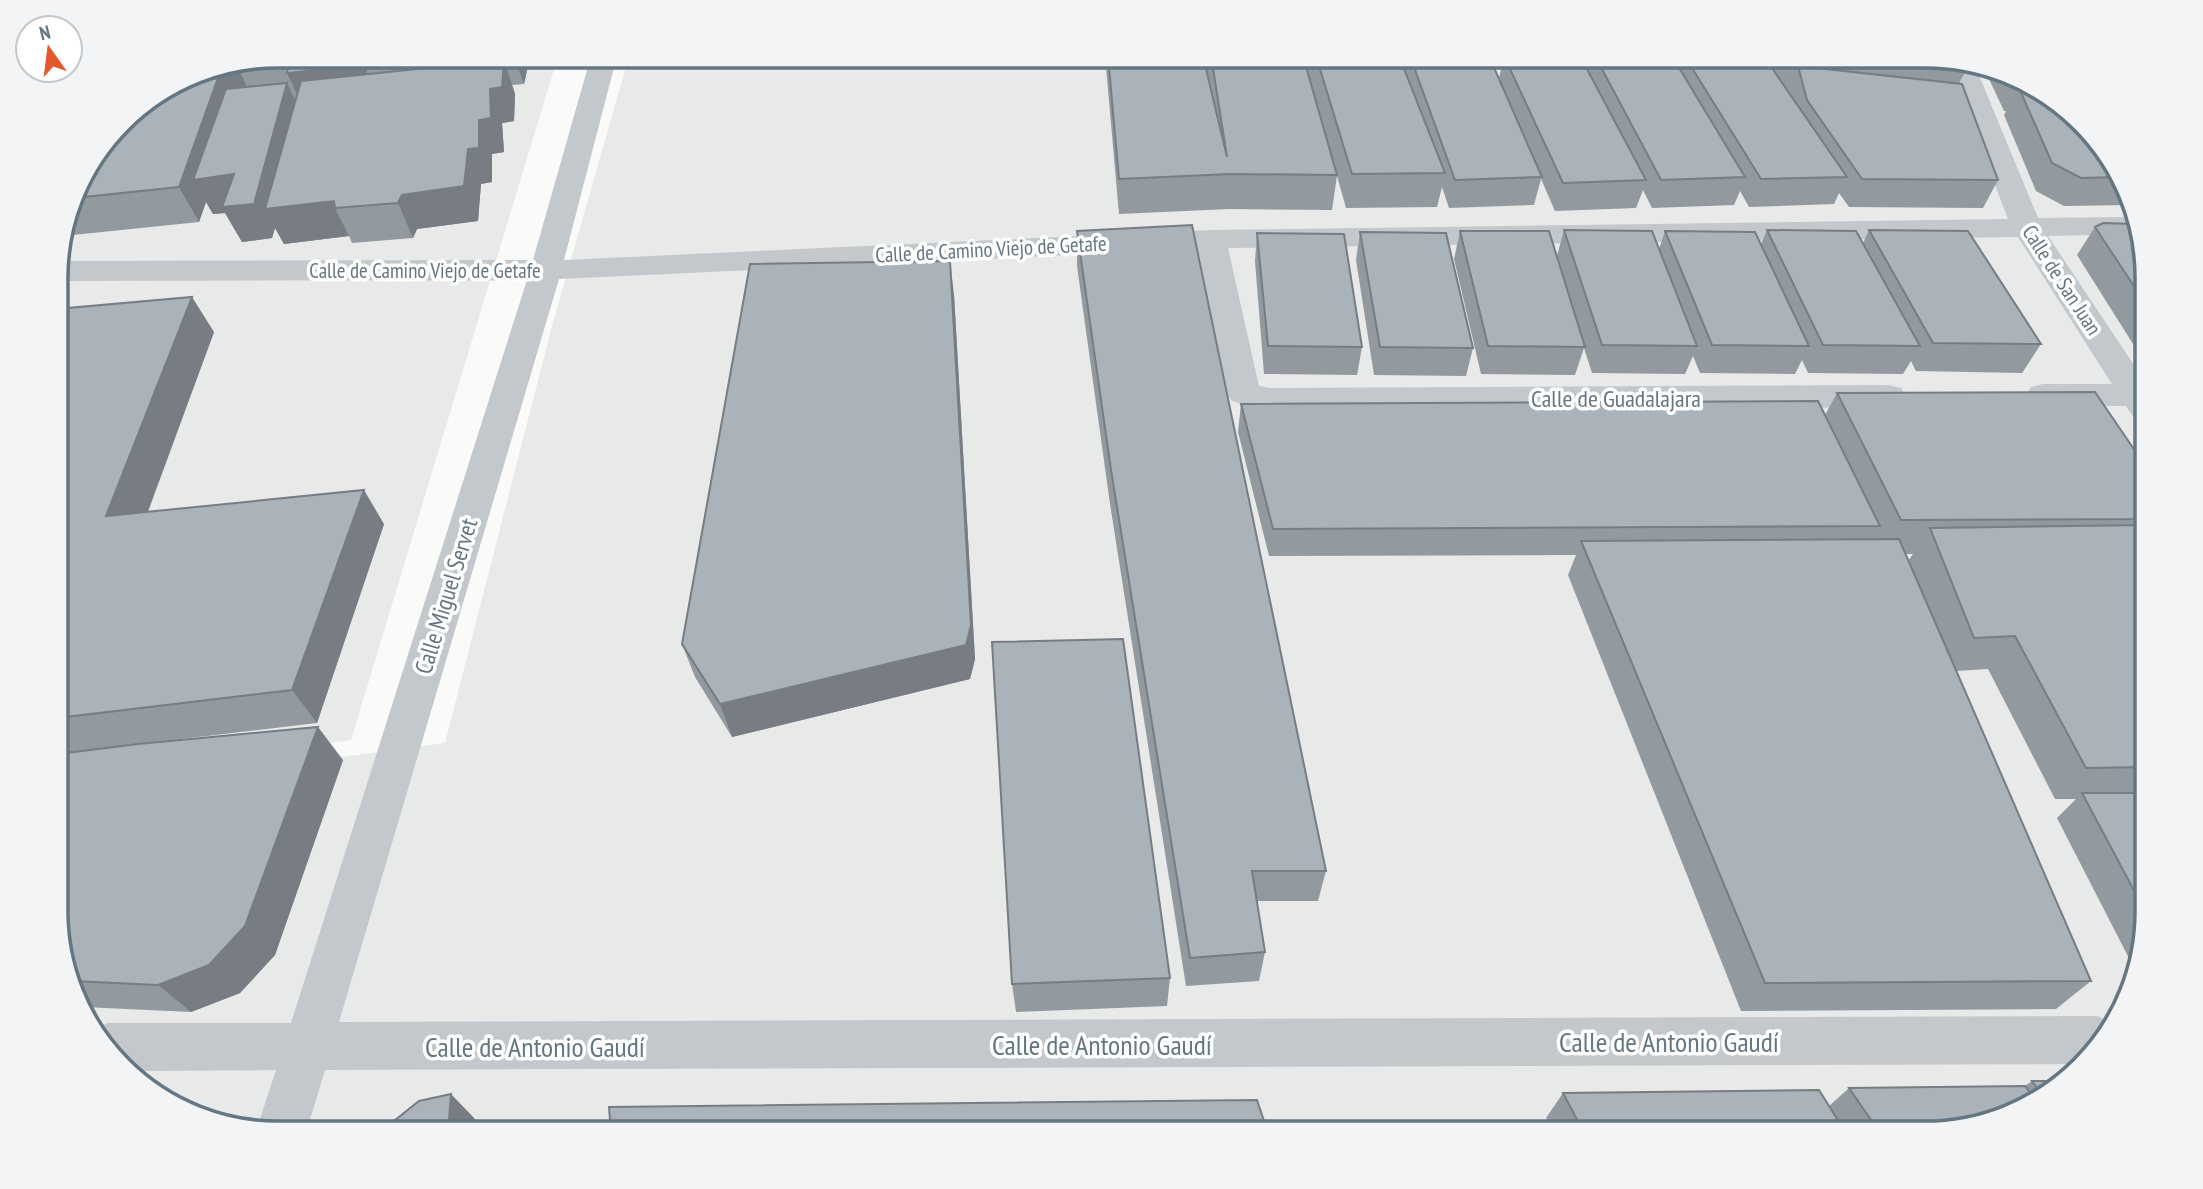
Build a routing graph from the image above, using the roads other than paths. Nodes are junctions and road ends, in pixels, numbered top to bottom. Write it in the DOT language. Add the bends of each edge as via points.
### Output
graph roads {
  1 [pos="601,68"];
  2 [pos="1965,72"];
  3 [pos="2128,226"];
  4 [pos="2027,228"];
  5 [pos="1211,239"];
  6 [pos="546,270"];
  7 [pos="69,271"];
  8 [pos="2135,388"];
  9 [pos="1927,396"];
  10 [pos="2011,396"];
  11 [pos="2135,400"];
  12 [pos="2090,1040"];
  13 [pos="309,1046"];
  14 [pos="119,1047"];
  15 [pos="285,1121"];
  1 -- 6 [label="street, Calle Miguel Servet"];
  2 -- 4 [label="street, Calle de San Juan"];
  3 -- 4 [label="street, Calle de Camino Viejo de Getafe"];
  4 -- 5 [label="street, Calle de Camino Viejo de Getafe"];
  4 -- 8 [label="street, Calle de San Juan"];
  5 -- 6 [label="street, Calle de Camino Viejo de Getafe"];
  5 -- 9 [label="street, Calle de Guadalajara" via="1244,393 1270,400"];
  6 -- 7 [label="street, Calle de Camino Viejo de Getafe"];
  6 -- 13 [label="street, Calle Miguel Servet"];
  10 -- 11 [label="street"];
  12 -- 13 [label="street, Calle de Antonio Gaudí"];
  13 -- 14 [label="street, Calle de Antonio Gaudí"];
  13 -- 15 [label="street, Calle Miguel Servet"];
}
